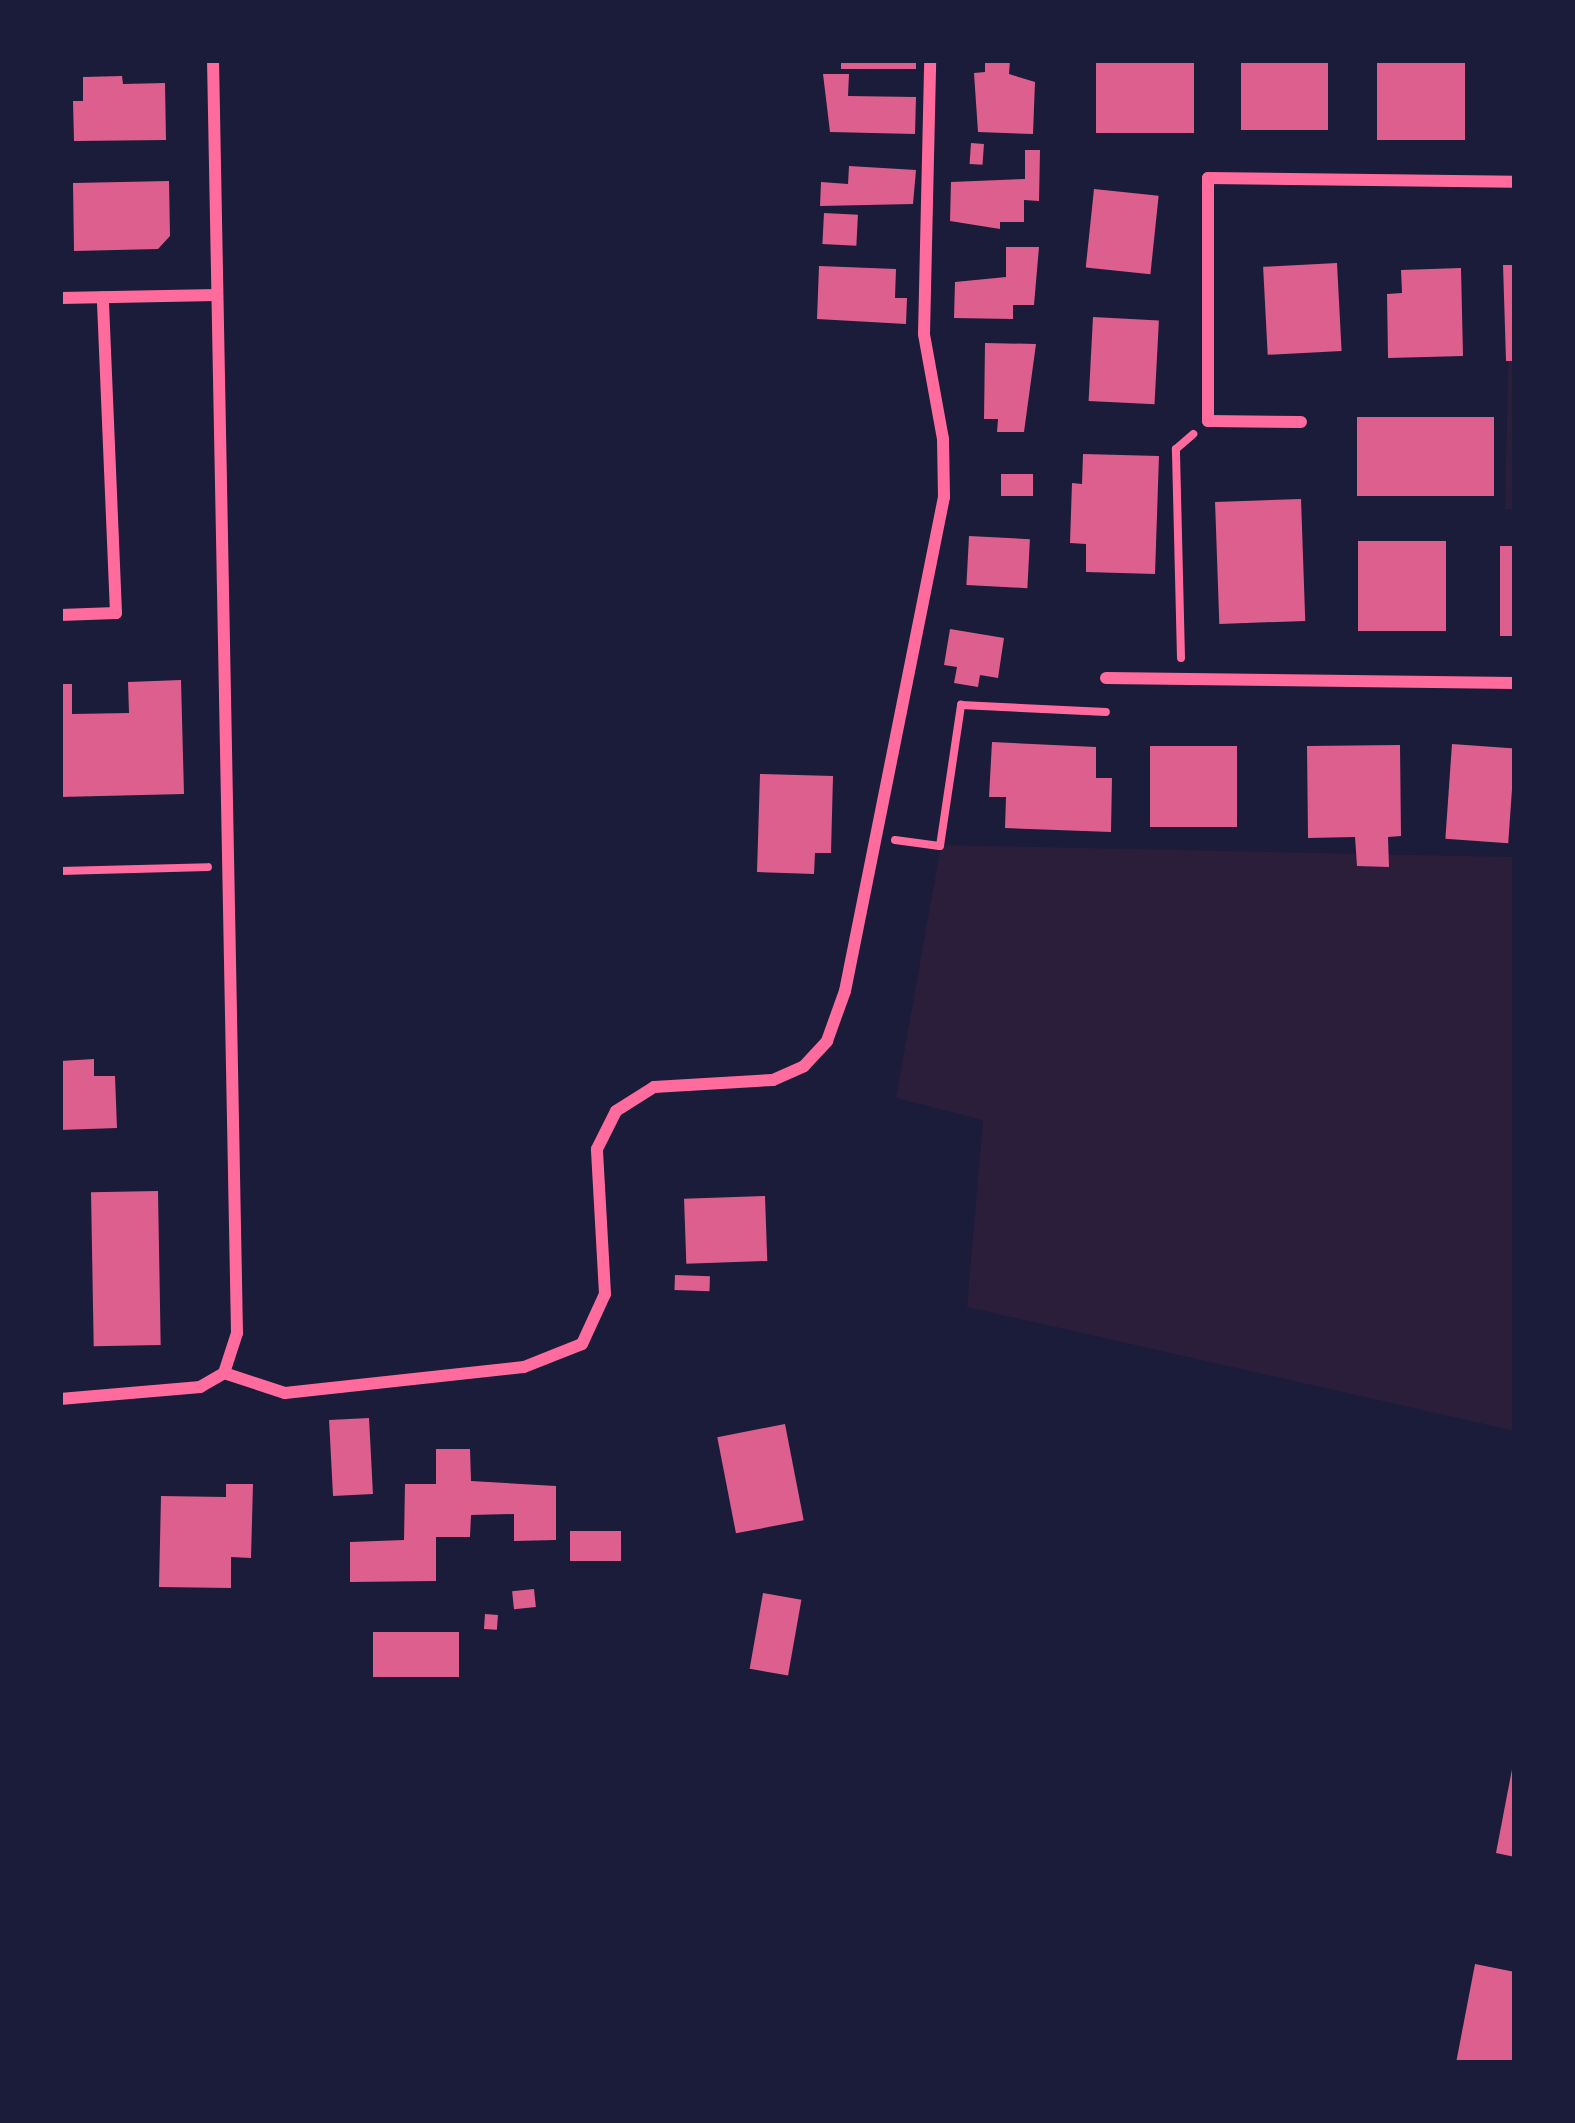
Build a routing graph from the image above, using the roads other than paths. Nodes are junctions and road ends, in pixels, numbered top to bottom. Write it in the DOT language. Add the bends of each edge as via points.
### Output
graph roads {
  1 [pos="213,60"];
  2 [pos="930,60"];
  3 [pos="1515,182"];
  4 [pos="217,295"];
  5 [pos="103,297"];
  6 [pos="60,298"];
  7 [pos="1300,422"];
  8 [pos="60,615"];
  9 [pos="1106,678"];
  10 [pos="1515,682"];
  11 [pos="224,1373"];
  12 [pos="60,1399"];
  1 -- 4 [label="street"];
  2 -- 11 [label="street" via="924,334 944,439 944,497 845,992 816,1055 773,1080 654,1087 616,1111 597,1149 605,1294 593,1331 556,1358 285,1393"];
  3 -- 7 [label="street" via="1208,178 1208,422"];
  4 -- 5 [label="street"];
  4 -- 11 [label="street" via="237,1320"];
  5 -- 6 [label="street"];
  5 -- 8 [label="street" via="116,614"];
  9 -- 10 [label="street"];
  11 -- 12 [label="street" via="170,1394"];
}
